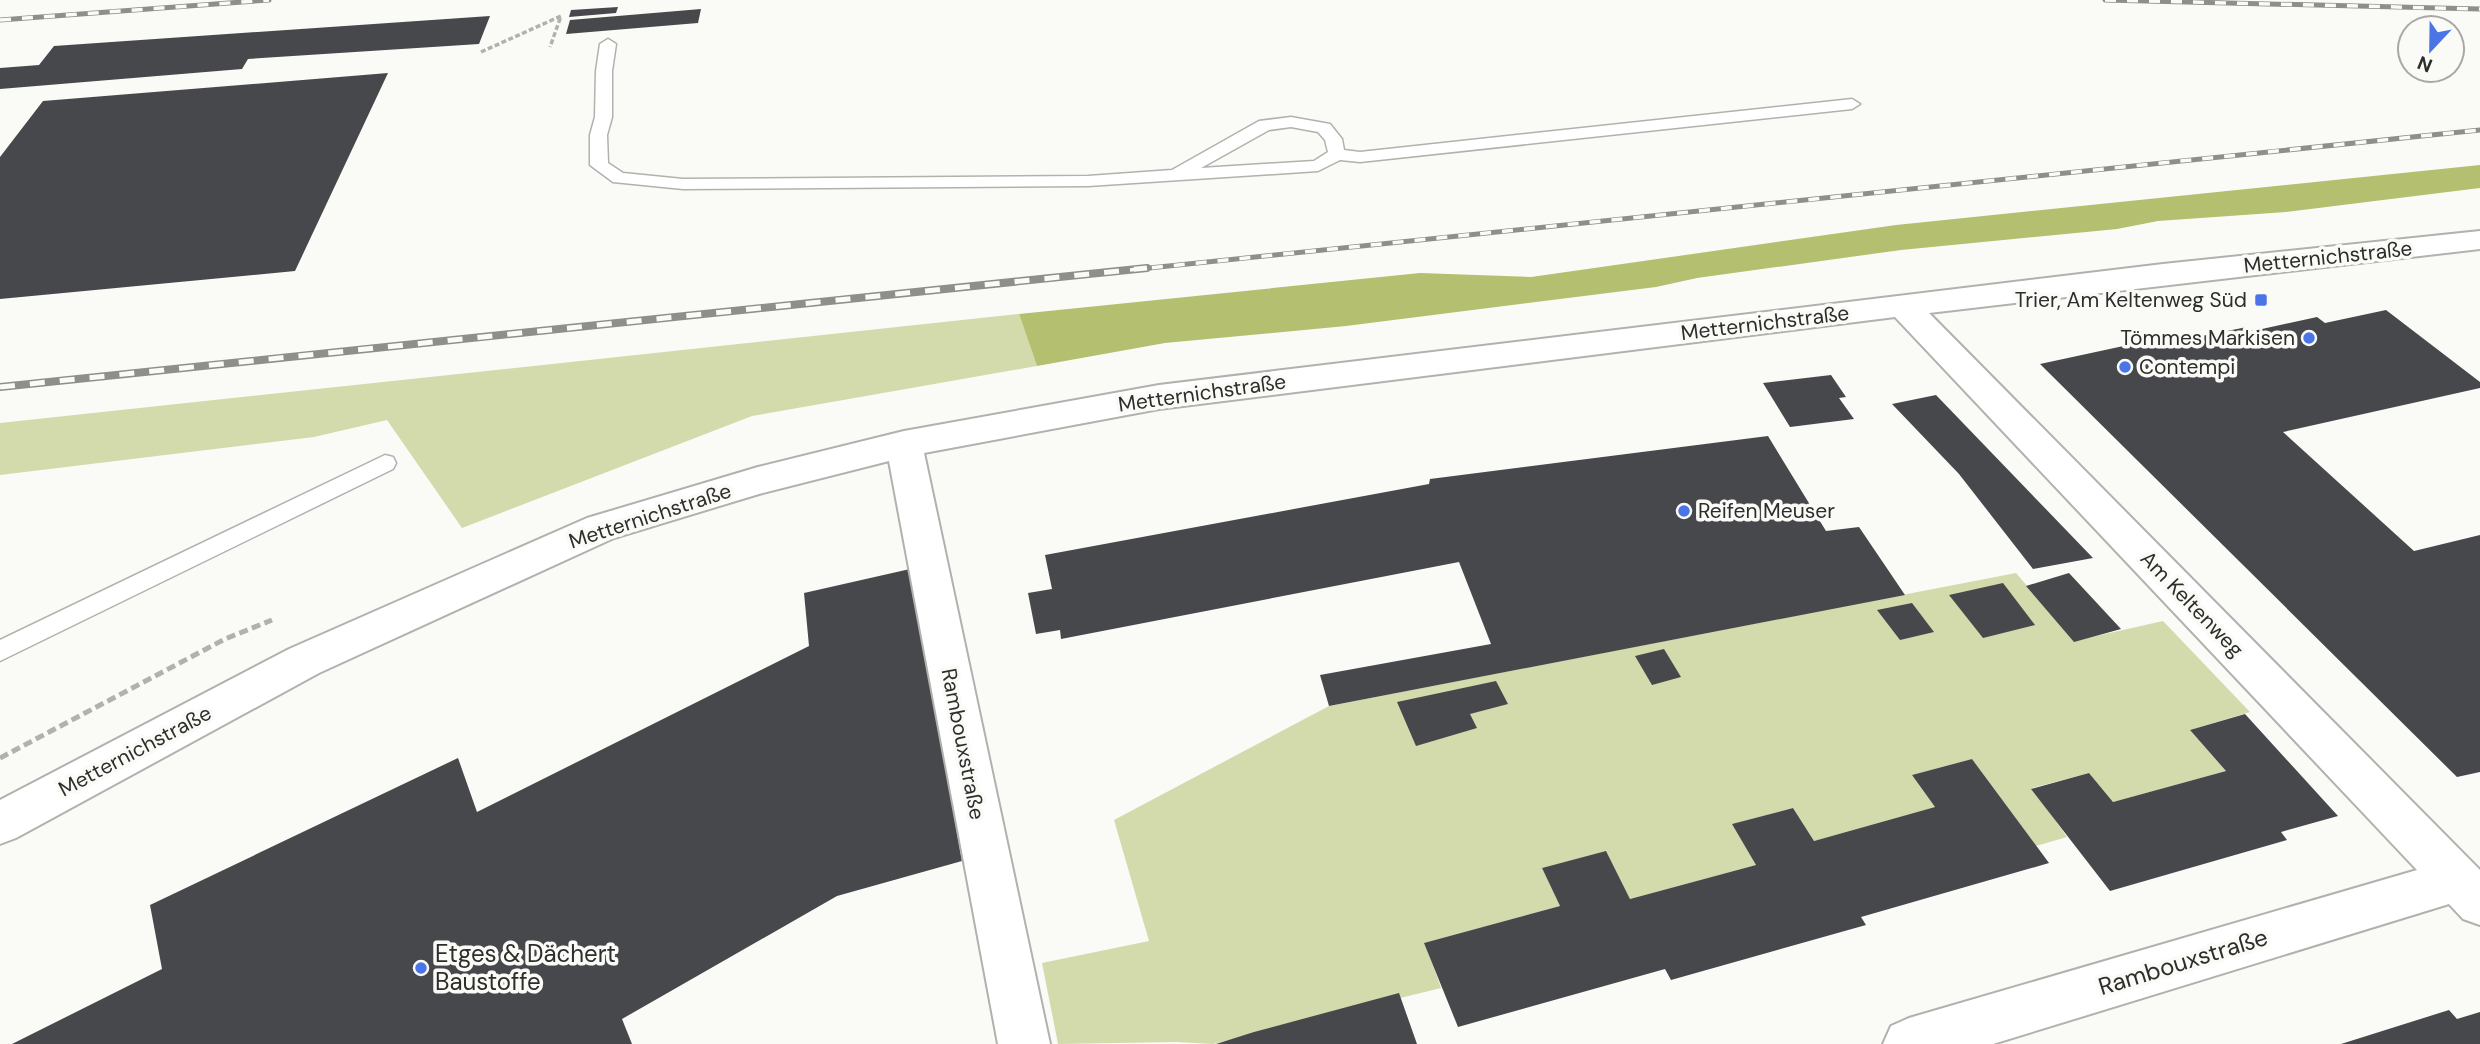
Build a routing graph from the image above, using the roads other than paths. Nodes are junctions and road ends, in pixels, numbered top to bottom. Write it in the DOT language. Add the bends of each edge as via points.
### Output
graph roads {
  1 [pos="608,44"];
  2 [pos="1852,104"];
  3 [pos="1337,154"];
  4 [pos="1175,176"];
  5 [pos="2480,240"];
  6 [pos="1903,306"];
  7 [pos="904,444"];
  8 [pos="385,463"];
  9 [pos="0,651"];
  10 [pos="0,823"];
  11 [pos="2469,891"];
  12 [pos="1024,1044"];
  13 [pos="1909,1044"];
  1 -- 4 [label="lane" via="599,165 619,178 683,184 1088,181"];
  2 -- 3 [label="lane" via="1360,157"];
  3 -- 4 [label="lane" via="1318,166"];
  3 -- 4 [label="lane" via="1324,128 1291,122 1265,125"];
  5 -- 6 [label="street, Metternichstraße"];
  6 -- 7 [label="street, Metternichstraße" via="1159,397"];
  6 -- 11 [label="street, Am Keltenweg"];
  7 -- 10 [label="street, Metternichstraße" via="601,528 304,661"];
  7 -- 12 [label="street, Rambouxstraße"];
  8 -- 9 [label="lane"];
  11 -- 13 [label="street, Rambouxstraße"];
}
